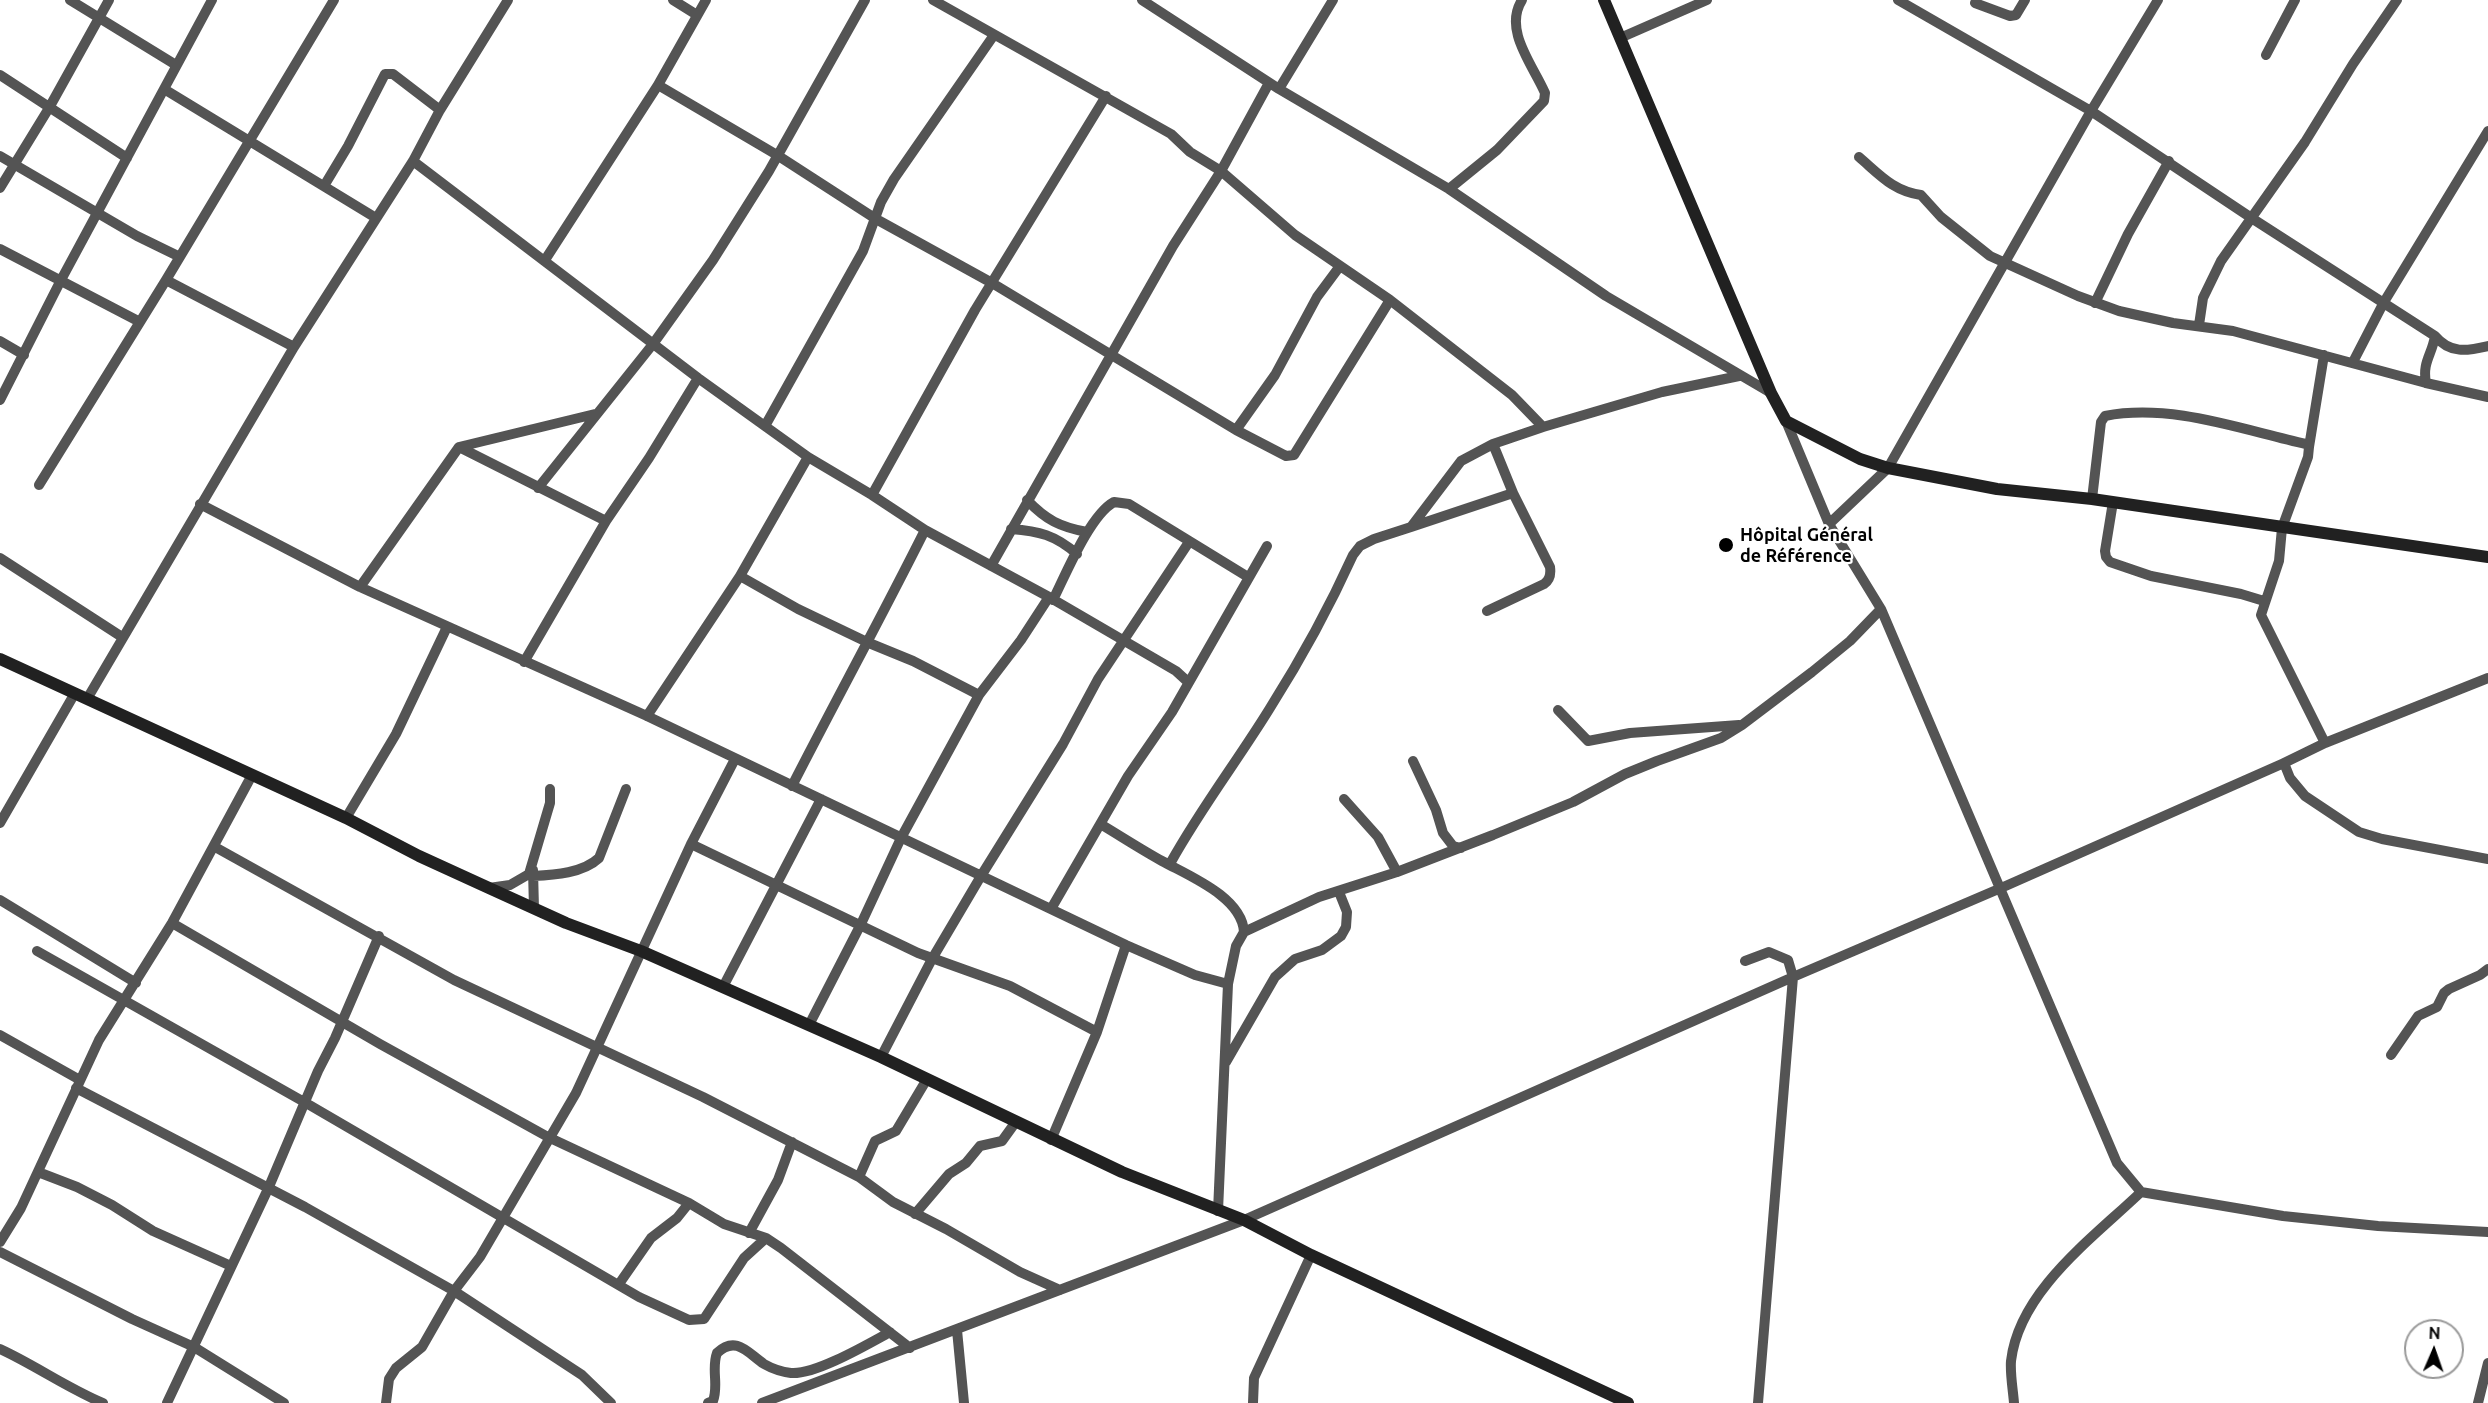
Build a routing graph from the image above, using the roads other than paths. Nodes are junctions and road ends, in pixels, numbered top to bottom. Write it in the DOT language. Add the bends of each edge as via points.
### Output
graph roads {
  1 [pos="70,0"];
  2 [pos="109,0"];
  3 [pos="212,0"];
  4 [pos="334,0"];
  5 [pos="508,0"];
  6 [pos="673,0"];
  7 [pos="706,0"];
  8 [pos="865,0"];
  9 [pos="933,0"];
  10 [pos="1142,0"];
  11 [pos="1333,0"];
  12 [pos="1522,0"];
  13 [pos="1604,0"];
  14 [pos="1707,0"];
  15 [pos="1898,0"];
  16 [pos="2025,0"];
  17 [pos="2157,0"];
  18 [pos="2295,0"];
  19 [pos="2397,0"];
  20 [pos="1975,3"];
  21 [pos="697,15"];
  22 [pos="99,18"];
  23 [pos="993,35"];
  24 [pos="1620,38"];
  25 [pos="2266,56"];
  26 [pos="176,65"];
  27 [pos="0,75"];
  28 [pos="658,85"];
  29 [pos="1274,86"];
  30 [pos="164,89"];
  31 [pos="1106,96"];
  32 [pos="49,108"];
  33 [pos="440,110"];
  34 [pos="2091,111"];
  35 [pos="2488,131"];
  36 [pos="250,141"];
  37 [pos="777,155"];
  38 [pos="0,156"];
  39 [pos="1859,157"];
  40 [pos="127,158"];
  41 [pos="412,160"];
  42 [pos="2169,161"];
  43 [pos="14,165"];
  44 [pos="1221,171"];
  45 [pos="324,186"];
  46 [pos="0,188"];
  47 [pos="1449,189"];
  48 [pos="98,214"];
  49 [pos="376,218"];
  50 [pos="876,219"];
  51 [pos="2253,219"];
  52 [pos="0,249"];
  53 [pos="178,256"];
  54 [pos="545,260"];
  55 [pos="2006,262"];
  56 [pos="1340,266"];
  57 [pos="61,280"];
  58 [pos="166,280"];
  59 [pos="992,283"];
  60 [pos="1390,300"];
  61 [pos="2384,302"];
  62 [pos="2095,303"];
  63 [pos="140,322"];
  64 [pos="2199,325"];
  65 [pos="2435,336"];
  66 [pos="0,341"];
  67 [pos="653,344"];
  68 [pos="2488,346"];
  69 [pos="294,347"];
  70 [pos="24,355"];
  71 [pos="2324,355"];
  72 [pos="1111,356"];
  73 [pos="2353,362"];
  74 [pos="1739,376"];
  75 [pos="698,378"];
  76 [pos="2426,383"];
  77 [pos="1771,393"];
  78 [pos="2488,397"];
  79 [pos="0,400"];
  80 [pos="595,414"];
  81 [pos="1786,421"];
  82 [pos="765,426"];
  83 [pos="1543,426"];
  84 [pos="1236,430"];
  85 [pos="1493,444"];
  86 [pos="459,447"];
  87 [pos="2309,447"];
  88 [pos="808,457"];
  89 [pos="1888,468"];
  90 [pos="39,486"];
  91 [pos="538,488"];
  92 [pos="1513,493"];
  93 [pos="872,495"];
  94 [pos="2092,499"];
  95 [pos="1027,500"];
  96 [pos="2113,502"];
  97 [pos="200,504"];
  98 [pos="606,521"];
  99 [pos="1829,524"];
  100 [pos="1411,527"];
  101 [pos="2282,528"];
  102 [pos="1011,529"];
  103 [pos="925,530"];
  104 [pos="1087,532"];
  105 [pos="1189,542"];
  106 [pos="1267,546"];
  107 [pos="1077,554"];
  108 [pos="2488,556"];
  109 [pos="0,558"];
  110 [pos="991,566"];
  111 [pos="740,576"];
  112 [pos="1248,577"];
  113 [pos="360,587"];
  114 [pos="1051,599"];
  115 [pos="2264,602"];
  116 [pos="1881,609"];
  117 [pos="1487,611"];
  118 [pos="447,627"];
  119 [pos="122,637"];
  120 [pos="1124,643"];
  121 [pos="869,644"];
  122 [pos="0,659"];
  123 [pos="524,662"];
  124 [pos="2488,678"];
  125 [pos="1188,682"];
  126 [pos="75,693"];
  127 [pos="979,695"];
  128 [pos="87,699"];
  129 [pos="1558,710"];
  130 [pos="647,716"];
  131 [pos="1742,725"];
  132 [pos="2325,743"];
  133 [pos="735,759"];
  134 [pos="1413,761"];
  135 [pos="2284,764"];
  136 [pos="252,776"];
  137 [pos="792,786"];
  138 [pos="550,789"];
  139 [pos="626,789"];
  140 [pos="821,799"];
  141 [pos="1344,799"];
  142 [pos="346,818"];
  143 [pos="0,823"];
  144 [pos="1102,825"];
  145 [pos="901,838"];
  146 [pos="691,844"];
  147 [pos="215,847"];
  148 [pos="1461,848"];
  149 [pos="2488,859"];
  150 [pos="1168,863"];
  151 [pos="533,864"];
  152 [pos="1397,872"];
  153 [pos="533,876"];
  154 [pos="981,876"];
  155 [pos="776,884"];
  156 [pos="489,888"];
  157 [pos="2001,888"];
  158 [pos="1339,892"];
  159 [pos="0,900"];
  160 [pos="534,909"];
  161 [pos="1051,909"];
  162 [pos="172,923"];
  163 [pos="861,924"];
  164 [pos="1244,932"];
  165 [pos="379,936"];
  166 [pos="1126,945"];
  167 [pos="37,951"];
  168 [pos="641,951"];
  169 [pos="932,959"];
  170 [pos="1745,961"];
  171 [pos="2488,969"];
  172 [pos="1793,976"];
  173 [pos="136,983"];
  174 [pos="1228,984"];
  175 [pos="723,987"];
  176 [pos="125,1000"];
  177 [pos="343,1021"];
  178 [pos="809,1025"];
  179 [pos="1097,1032"];
  180 [pos="0,1035"];
  181 [pos="597,1048"];
  182 [pos="2391,1055"];
  183 [pos="881,1057"];
  184 [pos="1225,1065"];
  185 [pos="927,1079"];
  186 [pos="78,1084"];
  187 [pos="306,1103"];
  188 [pos="1016,1123"];
  189 [pos="548,1137"];
  190 [pos="1051,1140"];
  191 [pos="792,1142"];
  192 [pos="38,1172"];
  193 [pos="859,1177"];
  194 [pos="268,1189"];
  195 [pos="2141,1192"];
  196 [pos="689,1203"];
  197 [pos="1218,1210"];
  198 [pos="915,1214"];
  199 [pos="502,1218"];
  200 [pos="1244,1220"];
  201 [pos="2488,1232"];
  202 [pos="749,1233"];
  203 [pos="766,1238"];
  204 [pos="0,1242"];
  205 [pos="0,1252"];
  206 [pos="1311,1255"];
  207 [pos="231,1266"];
  208 [pos="619,1284"];
  209 [pos="1060,1290"];
  210 [pos="454,1291"];
  211 [pos="957,1330"];
  212 [pos="890,1332"];
  213 [pos="194,1347"];
  214 [pos="910,1348"];
  215 [pos="0,1349"];
  216 [pos="2488,1363"];
  217 [pos="103,1403"];
  218 [pos="167,1403"];
  219 [pos="284,1403"];
  220 [pos="386,1403"];
  221 [pos="611,1403"];
  222 [pos="708,1403"];
  223 [pos="762,1403"];
  224 [pos="964,1403"];
  225 [pos="1253,1403"];
  226 [pos="1628,1403"];
  227 [pos="1758,1403"];
  228 [pos="2014,1403"];
  229 [pos="2478,1403"];
  1 -- 22 [label="street"];
  2 -- 22 [label="street"];
  3 -- 26 [label="street"];
  4 -- 36 [label="street"];
  5 -- 33 [label="street"];
  6 -- 21 [label="street"];
  7 -- 21 [label="street"];
  8 -- 37 [label="street"];
  9 -- 23 [label="street"];
  10 -- 29 [label="street"];
  11 -- 29 [label="street"];
  12 -- 47 [label="street" via="1515,10 1517,33 1542,87 1544,101 1497,150"];
  13 -- 24 [label="main road"];
  14 -- 24 [label="street"];
  15 -- 34 [label="street"];
  16 -- 20 [label="street" via="2016,15 2010,16"];
  17 -- 34 [label="street"];
  18 -- 25 [label="street"];
  19 -- 51 [label="street"];
  21 -- 28 [label="street"];
  22 -- 26 [label="street"];
  22 -- 32 [label="street"];
  23 -- 31 [label="street"];
  23 -- 50 [label="street" via="894,179"];
  24 -- 77 [label="main road"];
  26 -- 30 [label="street"];
  27 -- 32 [label="street"];
  28 -- 37 [label="street"];
  28 -- 54 [label="street"];
  29 -- 44 [label="street"];
  29 -- 47 [label="street"];
  30 -- 36 [label="street"];
  30 -- 40 [label="street"];
  31 -- 44 [label="street" via="1171,134 1190,152"];
  31 -- 59 [label="street"];
  32 -- 40 [label="street"];
  32 -- 43 [label="street"];
  33 -- 41 [label="street"];
  33 -- 45 [label="street" via="393,74 385,74"];
  34 -- 42 [label="street"];
  34 -- 55 [label="street"];
  35 -- 61 [label="street"];
  36 -- 45 [label="street"];
  36 -- 53 [label="street"];
  37 -- 50 [label="street"];
  37 -- 67 [label="street" via="713,260"];
  38 -- 43 [label="street"];
  39 -- 55 [label="street" via="1899,190 1922,195 1941,217 1990,256"];
  40 -- 48 [label="street"];
  41 -- 49 [label="street"];
  41 -- 54 [label="street"];
  42 -- 51 [label="street"];
  42 -- 62 [label="street"];
  43 -- 46 [label="street"];
  43 -- 48 [label="street"];
  44 -- 56 [label="street" via="1294,235"];
  44 -- 72 [label="street"];
  45 -- 49 [label="street"];
  47 -- 74 [label="street" via="1606,296"];
  48 -- 53 [label="street"];
  48 -- 57 [label="street"];
  49 -- 69 [label="street"];
  50 -- 59 [label="street"];
  50 -- 82 [label="street" via="864,251"];
  51 -- 61 [label="street"];
  51 -- 64 [label="street" via="2221,261 2203,298"];
  52 -- 57 [label="street"];
  53 -- 58 [label="street"];
  54 -- 67 [label="street"];
  55 -- 62 [label="street"];
  55 -- 89 [label="street"];
  56 -- 60 [label="street"];
  56 -- 84 [label="street" via="1317,297 1275,375"];
  57 -- 63 [label="street"];
  57 -- 70 [label="street"];
  58 -- 63 [label="street"];
  58 -- 69 [label="street"];
  59 -- 72 [label="street"];
  59 -- 93 [label="street"];
  60 -- 83 [label="street" via="1512,395"];
  60 -- 84 [label="street" via="1294,455 1286,456"];
  61 -- 65 [label="street"];
  61 -- 73 [label="street"];
  62 -- 64 [label="street" via="2149,319"];
  63 -- 90 [label="street"];
  64 -- 71 [label="street" via="2233,330"];
  65 -- 68 [label="street" via="2456,350"];
  65 -- 76 [label="street" via="2424,366"];
  66 -- 70 [label="street"];
  67 -- 75 [label="street"];
  67 -- 80 [label="street"];
  69 -- 97 [label="street"];
  70 -- 79 [label="street"];
  71 -- 73 [label="street"];
  71 -- 87 [label="street"];
  72 -- 84 [label="street"];
  72 -- 95 [label="street"];
  73 -- 76 [label="street"];
  74 -- 77 [label="street"];
  74 -- 83 [label="street" via="1662,392"];
  75 -- 82 [label="street"];
  75 -- 98 [label="street"];
  76 -- 78 [label="street"];
  77 -- 81 [label="main road"];
  80 -- 86 [label="street"];
  80 -- 91 [label="street"];
  81 -- 89 [label="main road" via="1860,459"];
  81 -- 99 [label="street"];
  82 -- 88 [label="street"];
  83 -- 85 [label="street"];
  85 -- 92 [label="street"];
  85 -- 100 [label="street" via="1461,461"];
  86 -- 91 [label="street"];
  86 -- 113 [label="street"];
  87 -- 94 [label="street" via="2210,421 2159,414 2105,416 2101,422"];
  87 -- 101 [label="street"];
  88 -- 93 [label="street"];
  88 -- 111 [label="street"];
  89 -- 94 [label="main road" via="1997,489"];
  89 -- 99 [label="street"];
  91 -- 98 [label="street"];
  92 -- 100 [label="street"];
  92 -- 117 [label="street" via="1551,572 1544,584"];
  93 -- 103 [label="street"];
  94 -- 96 [label="main road"];
  95 -- 102 [label="street"];
  95 -- 104 [label="street" via="1043,517 1068,529"];
  96 -- 101 [label="main road"];
  96 -- 115 [label="street" via="2105,551 2110,562 2151,576"];
  97 -- 113 [label="street"];
  97 -- 119 [label="street"];
  98 -- 123 [label="street"];
  99 -- 116 [label="street"];
  100 -- 150 [label="street" via="1374,539 1353,555 1303,654"];
  101 -- 108 [label="main road"];
  101 -- 115 [label="street" via="2279,561"];
  102 -- 107 [label="street" via="1039,531"];
  102 -- 110 [label="street"];
  103 -- 110 [label="street"];
  103 -- 121 [label="street"];
  104 -- 105 [label="street" via="1105,509 1121,502"];
  104 -- 107 [label="street"];
  105 -- 112 [label="street"];
  105 -- 120 [label="street"];
  106 -- 112 [label="street"];
  107 -- 114 [label="street"];
  109 -- 119 [label="street"];
  110 -- 114 [label="street"];
  111 -- 121 [label="street"];
  111 -- 130 [label="street"];
  112 -- 125 [label="street"];
  113 -- 118 [label="street"];
  114 -- 120 [label="street"];
  114 -- 127 [label="street"];
  115 -- 132 [label="street" via="2261,615 2265,628"];
  116 -- 131 [label="street" via="1850,641"];
  116 -- 157 [label="street"];
  118 -- 123 [label="street"];
  118 -- 142 [label="street" via="396,734"];
  119 -- 128 [label="street"];
  120 -- 125 [label="street" via="1176,671"];
  120 -- 154 [label="street" via="1098,679 1063,744"];
  121 -- 127 [label="street" via="913,661"];
  121 -- 137 [label="street"];
  122 -- 126 [label="main road"];
  123 -- 130 [label="street"];
  124 -- 132 [label="street"];
  125 -- 144 [label="street"];
  126 -- 128 [label="main road"];
  126 -- 143 [label="street"];
  127 -- 145 [label="street"];
  128 -- 136 [label="main road"];
  129 -- 131 [label="street" via="1588,741 1630,733"];
  130 -- 133 [label="street"];
  131 -- 148 [label="street" via="1721,738 1657,760 1574,802"];
  132 -- 135 [label="street"];
  133 -- 137 [label="street"];
  133 -- 146 [label="street"];
  134 -- 148 [label="street" via="1437,810 1443,833 1453,846"];
  135 -- 149 [label="street" via="2305,796 2359,832"];
  135 -- 157 [label="street"];
  136 -- 142 [label="main road"];
  136 -- 147 [label="street"];
  137 -- 140 [label="street"];
  138 -- 151 [label="street" via="552,797"];
  139 -- 153 [label="street" via="599,858 590,866"];
  140 -- 145 [label="street"];
  140 -- 155 [label="street"];
  141 -- 152 [label="street" via="1378,837"];
  142 -- 156 [label="main road"];
  144 -- 150 [label="street"];
  144 -- 161 [label="street"];
  145 -- 154 [label="street"];
  145 -- 163 [label="street"];
  146 -- 155 [label="street"];
  146 -- 168 [label="street"];
  147 -- 162 [label="street"];
  147 -- 165 [label="street"];
  148 -- 152 [label="street"];
  150 -- 164 [label="street" via="1230,903 1244,921"];
  151 -- 153 [label="street"];
  151 -- 156 [label="street" via="523,878"];
  152 -- 158 [label="street"];
  153 -- 160 [label="street"];
  154 -- 161 [label="street"];
  154 -- 169 [label="street"];
  155 -- 163 [label="street"];
  155 -- 175 [label="street"];
  156 -- 160 [label="main road"];
  157 -- 172 [label="street"];
  157 -- 195 [label="street" via="2116,1163"];
  158 -- 164 [label="street" via="1319,897"];
  158 -- 184 [label="street" via="1347,912 1341,936 1322,950 1295,959 1275,977"];
  159 -- 173 [label="street"];
  160 -- 168 [label="main road"];
  161 -- 166 [label="street"];
  162 -- 173 [label="street"];
  162 -- 177 [label="street"];
  163 -- 169 [label="street"];
  163 -- 178 [label="street"];
  164 -- 174 [label="street" via="1236,946"];
  165 -- 177 [label="street"];
  165 -- 181 [label="street" via="454,980"];
  166 -- 174 [label="street" via="1195,975"];
  166 -- 179 [label="street"];
  167 -- 176 [label="street"];
  168 -- 175 [label="main road"];
  168 -- 181 [label="street"];
  169 -- 179 [label="street" via="1011,986"];
  169 -- 183 [label="street"];
  170 -- 172 [label="street" via="1769,952 1788,960"];
  171 -- 182 [label="street" via="2449,989 2437,1007 2418,1016"];
  172 -- 200 [label="street"];
  172 -- 227 [label="street"];
  173 -- 176 [label="street"];
  174 -- 184 [label="street"];
  175 -- 178 [label="main road"];
  176 -- 186 [label="street"];
  176 -- 187 [label="street"];
  177 -- 187 [label="street"];
  177 -- 189 [label="street"];
  178 -- 183 [label="main road"];
  179 -- 190 [label="street"];
  180 -- 186 [label="street"];
  181 -- 189 [label="street" via="576,1093"];
  181 -- 191 [label="street"];
  183 -- 185 [label="main road"];
  184 -- 197 [label="street"];
  185 -- 188 [label="main road"];
  185 -- 193 [label="street" via="896,1131 875,1141"];
  186 -- 192 [label="street"];
  186 -- 194 [label="street"];
  187 -- 194 [label="street"];
  187 -- 199 [label="street"];
  188 -- 190 [label="main road"];
  188 -- 198 [label="street" via="1002,1141 980,1146"];
  189 -- 196 [label="street"];
  189 -- 199 [label="street"];
  190 -- 197 [label="main road"];
  191 -- 193 [label="street"];
  191 -- 202 [label="street" via="778,1180"];
  192 -- 204 [label="street"];
  192 -- 207 [label="street" via="112,1205 153,1232"];
  193 -- 198 [label="street"];
  194 -- 207 [label="street"];
  194 -- 210 [label="street"];
  195 -- 201 [label="street" via="2283,1216"];
  195 -- 228 [label="street" via="2039,1291 2019,1330 2011,1362"];
  196 -- 202 [label="street" via="724,1224"];
  196 -- 208 [label="street" via="651,1238"];
  197 -- 200 [label="main road"];
  198 -- 209 [label="street"];
  199 -- 208 [label="street"];
  199 -- 210 [label="street" via="480,1257"];
  200 -- 206 [label="main road"];
  200 -- 209 [label="street"];
  202 -- 203 [label="street"];
  203 -- 208 [label="street" via="744,1258 700,1321 639,1297"];
  203 -- 212 [label="street"];
  205 -- 213 [label="street"];
  206 -- 225 [label="street" via="1254,1378"];
  206 -- 226 [label="main road"];
  207 -- 213 [label="street"];
  209 -- 211 [label="street"];
  210 -- 220 [label="street" via="422,1347 389,1378"];
  210 -- 221 [label="street" via="582,1375"];
  211 -- 214 [label="street"];
  211 -- 224 [label="street"];
  212 -- 214 [label="street"];
  212 -- 222 [label="street" via="846,1356 792,1373 766,1365 741,1345 730,1344 717,1353 716,1394"];
  213 -- 218 [label="street"];
  213 -- 219 [label="street"];
  214 -- 223 [label="street"];
  215 -- 217 [label="street"];
  216 -- 229 [label="street"];
}
